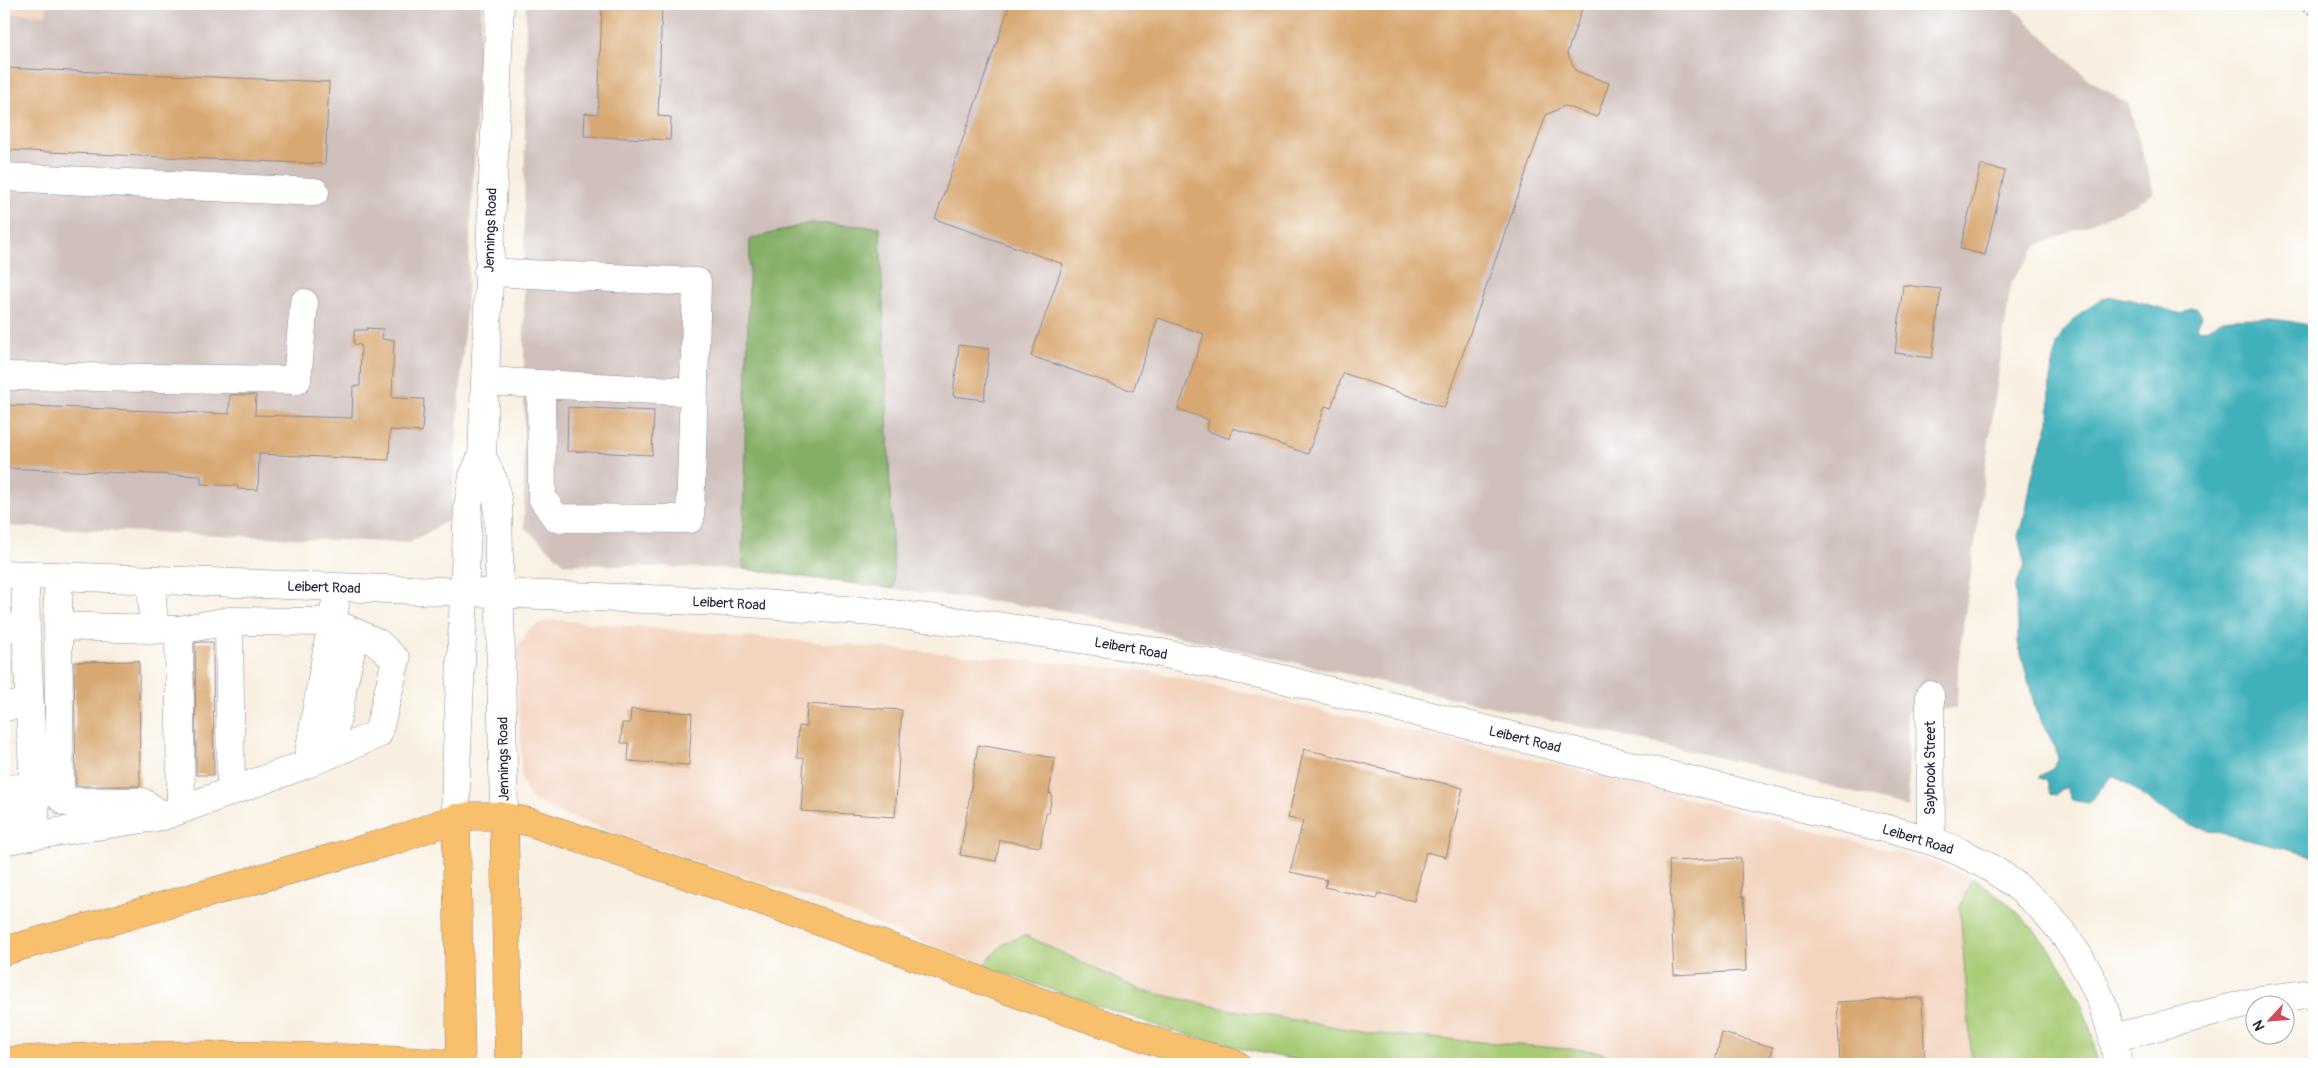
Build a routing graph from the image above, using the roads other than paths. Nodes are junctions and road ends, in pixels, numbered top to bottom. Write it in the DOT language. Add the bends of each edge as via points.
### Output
graph roads {
  1 [pos="500,4"];
  2 [pos="4,178"];
  3 [pos="315,192"];
  4 [pos="488,272"];
  5 [pos="304,303"];
  6 [pos="4,376"];
  7 [pos="484,382"];
  8 [pos="541,385"];
  9 [pos="693,392"];
  10 [pos="482,456"];
  11 [pos="14,575"];
  12 [pos="58,577"];
  13 [pos="151,580"];
  14 [pos="339,587"];
  15 [pos="464,591"];
  16 [pos="500,593"];
  17 [pos="229,621"];
  18 [pos="58,626"];
  19 [pos="15,627"];
  20 [pos="343,628"];
  21 [pos="166,630"];
  22 [pos="1930,695"];
  23 [pos="21,713"];
  24 [pos="58,728"];
  25 [pos="318,759"];
  26 [pos="34,786"];
  27 [pos="4,790"];
  28 [pos="231,791"];
  29 [pos="172,812"];
  30 [pos="4,817"];
  31 [pos="504,817"];
  32 [pos="456,818"];
  33 [pos="36,824"];
  34 [pos="4,841"];
  35 [pos="1931,841"];
  36 [pos="4,951"];
  37 [pos="2314,993"];
  38 [pos="2113,1038"];
  39 [pos="4,1062"];
  40 [pos="455,1064"];
  41 [pos="461,1064"];
  42 [pos="510,1064"];
  43 [pos="1236,1064"];
  44 [pos="2118,1064"];
  1 -- 4 [label="street, Jennings Road"];
  2 -- 3 [label="street"];
  4 -- 7 [label="street, Jennings Road"];
  4 -- 9 [label="street" via="697,282"];
  5 -- 6 [label="street" via="297,380"];
  7 -- 8 [label="street"];
  7 -- 10 [label="street, Jennings Road"];
  8 -- 9 [label="street"];
  8 -- 9 [label="street" via="542,498 556,518 690,519"];
  10 -- 15 [label="street, Jennings Road" via="469,494"];
  10 -- 16 [label="street, Jennings Road" via="497,493"];
  11 -- 12 [label="street, Leibert Road"];
  11 -- 19 [label="street"];
  12 -- 13 [label="street, Leibert Road"];
  12 -- 18 [label="street"];
  13 -- 14 [label="street, Leibert Road"];
  13 -- 21 [label="street"];
  14 -- 15 [label="street, Leibert Road"];
  14 -- 20 [label="street"];
  15 -- 16 [label="street, Leibert Road"];
  15 -- 32 [label="street, Jennings Road"];
  16 -- 31 [label="street, Jennings Road"];
  16 -- 35 [label="street, Leibert Road" via="749,603 874,612 1114,644 1322,688"];
  17 -- 20 [label="street"];
  17 -- 21 [label="street"];
  17 -- 28 [label="street"];
  18 -- 21 [label="street"];
  18 -- 24 [label="street"];
  19 -- 23 [label="street"];
  20 -- 25 [label="street"];
  20 -- 25 [label="street" via="342,690"];
  20 -- 25 [label="street" via="378,643 396,660 378,734"];
  21 -- 29 [label="street"];
  22 -- 35 [label="street, Saybrook Street"];
  23 -- 24 [label="street"];
  23 -- 26 [label="street"];
  24 -- 29 [label="street" via="60,797 66,802 142,802"];
  25 -- 28 [label="street"];
  26 -- 27 [label="street"];
  26 -- 33 [label="street"];
  28 -- 29 [label="street"];
  29 -- 33 [label="street"];
  30 -- 33 [label="street"];
  31 -- 32 [label="main road" via="478,815"];
  31 -- 42 [label="main road, Jennings Road"];
  31 -- 43 [label="main road" via="545,826 1130,1033"];
  32 -- 36 [label="main road" via="399,840"];
  32 -- 41 [label="main road, Jennings Road"];
  33 -- 34 [label="street"];
  35 -- 38 [label="street, Leibert Road" via="1984,864 2014,884 2042,909 2066,936 2086,967 2101,998"];
  37 -- 38 [label="street" via="2261,1000"];
  38 -- 44 [label="street, Leibert Road"];
  39 -- 40 [label="main road" via="221,1055"];
}
